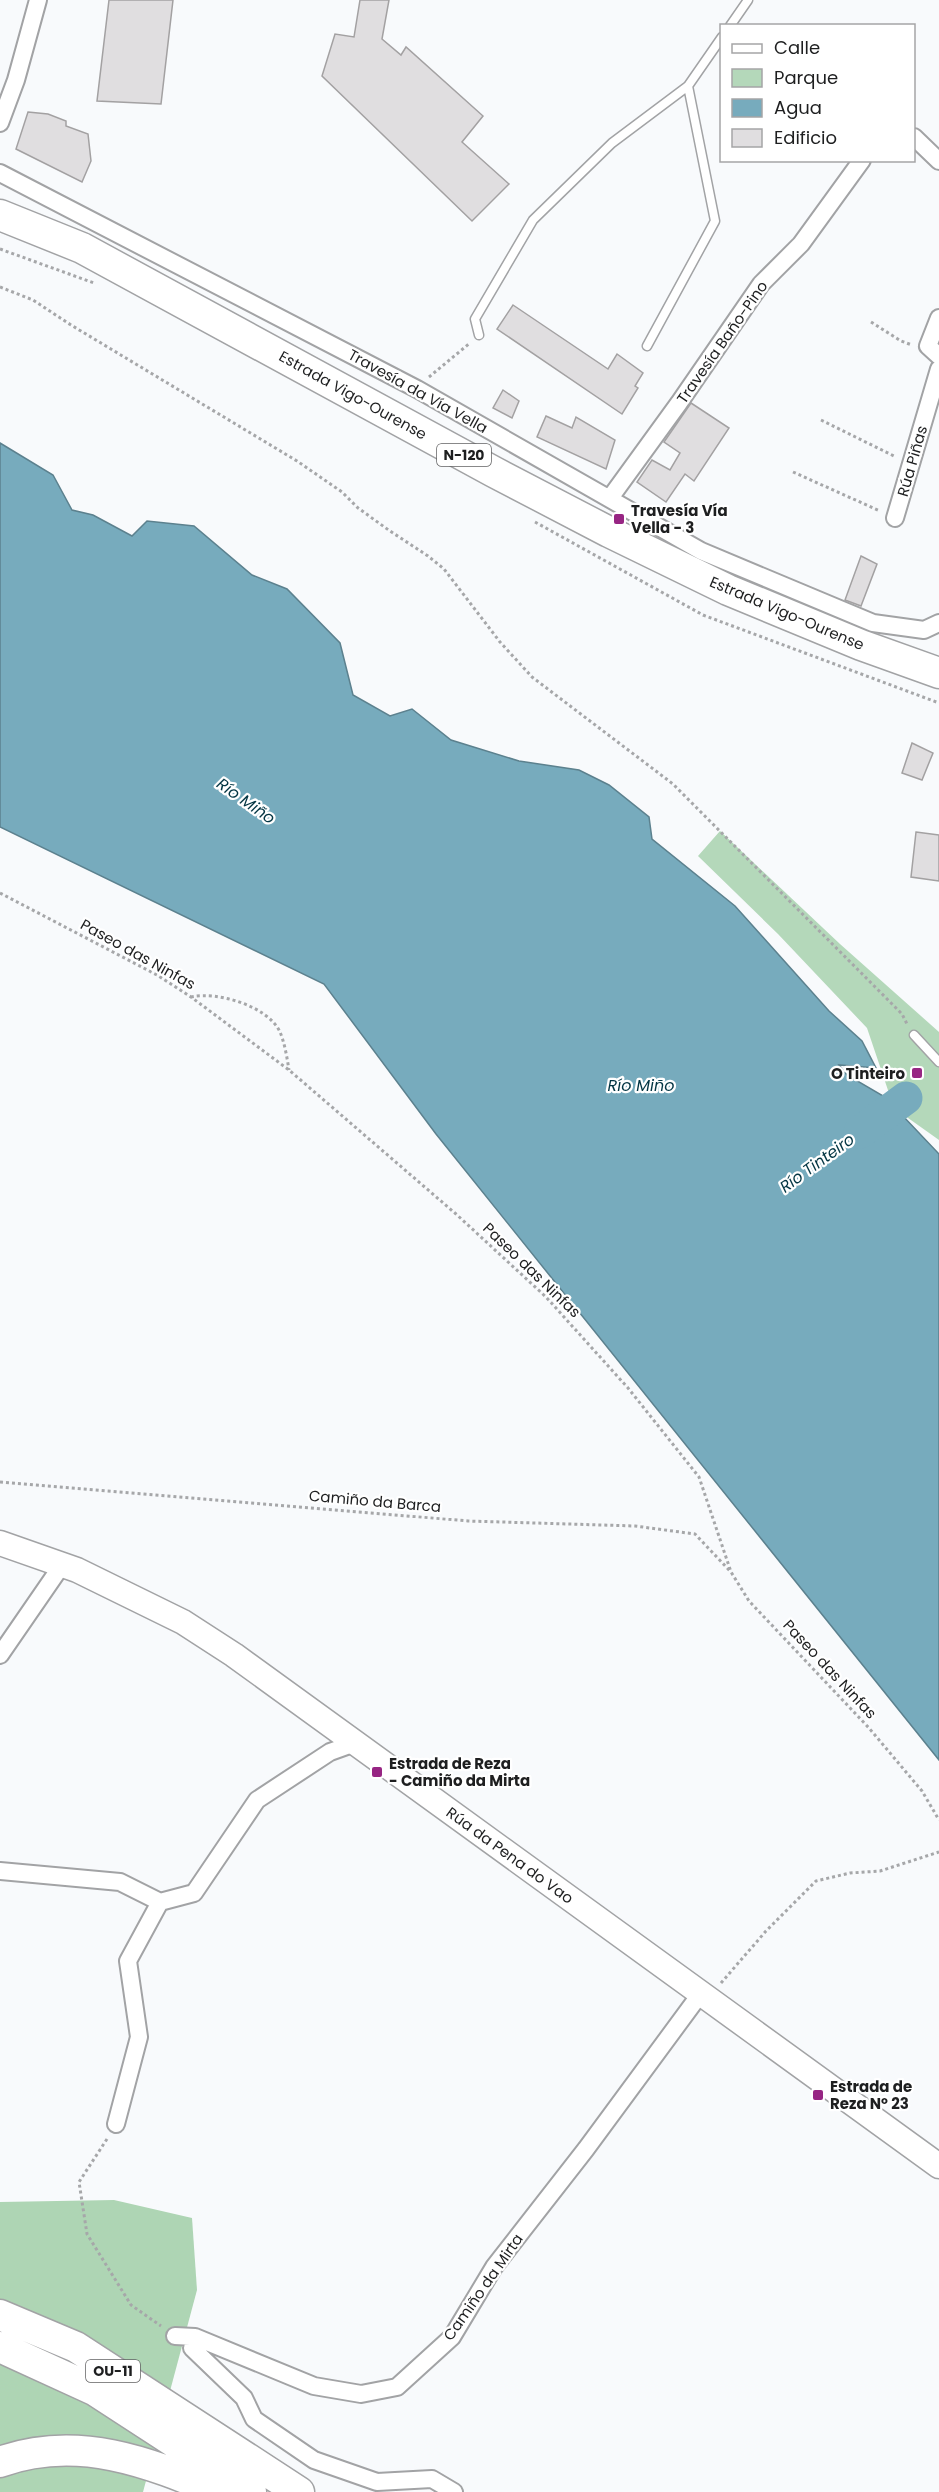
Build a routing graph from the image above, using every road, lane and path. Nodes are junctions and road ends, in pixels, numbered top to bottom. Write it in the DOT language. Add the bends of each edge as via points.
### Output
graph roads {
  1 [pos="38,0"];
  2 [pos="748,0"];
  3 [pos="731,24"];
  4 [pos="720,41"];
  5 [pos="688,86"];
  6 [pos="0,123"];
  7 [pos="915,138"];
  8 [pos="939,161"];
  9 [pos="861,162"];
  10 [pos="0,173"];
  11 [pos="0,215"];
  12 [pos="0,287"];
  13 [pos="939,318"];
  14 [pos="871,322"];
  15 [pos="479,335"];
  16 [pos="647,346"];
  17 [pos="934,351"];
  18 [pos="939,369"];
  19 [pos="417,389"];
  20 [pos="821,420"];
  21 [pos="911,465"];
  22 [pos="793,472"];
  23 [pos="610,498"];
  24 [pos="895,518"];
  25 [pos="939,623"];
  26 [pos="939,673"];
  27 [pos="0,893"];
  28 [pos="191,997"];
  29 [pos="914,1035"];
  30 [pos="939,1062"];
  31 [pos="289,1070"];
  32 [pos="0,1482"];
  33 [pos="0,1544"];
  34 [pos="62,1565"];
  35 [pos="731,1572"];
  36 [pos="0,1655"];
  37 [pos="355,1743"];
  38 [pos="939,1820"];
  39 [pos="939,1852"];
  40 [pos="0,1871"];
  41 [pos="160,1902"];
  42 [pos="705,1996"];
  43 [pos="116,2124"];
  44 [pos="939,2166"];
  45 [pos="0,2315"];
  46 [pos="176,2336"];
  47 [pos="0,2347"];
  48 [pos="192,2348"];
  49 [pos="0,2462"];
  50 [pos="219,2492"];
  51 [pos="251,2492"];
  52 [pos="299,2492"];
  53 [pos="454,2492"];
  1 -- 6 [label="street"];
  2 -- 3 [label="lane"];
  4 -- 5 [label="lane"];
  5 -- 15 [label="lane" via="612,142 533,220 475,320"];
  5 -- 16 [label="lane" via="715,221"];
  7 -- 8 [label="street"];
  9 -- 23 [label="street, Travesía Baño-Pino" via="801,244 761,284"];
  10 -- 19 [label="street, Travesía da Vía Vella"];
  11 -- 26 [label="highway, Estrada Vigo-Ourense / N-120" via="82,249 494,472 678,566 851,641"];
  12 -- 29 [label="path" via="50,310 297,461 444,569 532,677 673,784 902,1014"];
  13 -- 17 [label="street"];
  14 -- 17 [label="path" via="901,341"];
  15 -- 19 [label="path"];
  18 -- 21 [label="street, Rúa Piñas"];
  19 -- 23 [label="street, Travesía da Vía Vella"];
  20 -- 21 [label="path"];
  21 -- 24 [label="street, Rúa Piñas"];
  22 -- 24 [label="path"];
  23 -- 25 [label="street, Travesía da Vía Vella" via="701,551 873,623 924,630"];
  27 -- 28 [label="path, Paseo das Ninfas" via="157,975"];
  28 -- 31 [label="path, Paseo das Ninfas"];
  28 -- 31 [label="path" via="237,1000 264,1015 279,1031"];
  29 -- 30 [label="lane"];
  31 -- 35 [label="path, Paseo das Ninfas" via="546,1297 628,1388 699,1477"];
  32 -- 35 [label="path, Camiño da Barca" via="468,1521 635,1526 695,1534"];
  33 -- 34 [label="main road, Rúa da Pena do Vao"];
  34 -- 36 [label="street"];
  34 -- 37 [label="main road, Rúa da Pena do Vao" via="183,1622"];
  35 -- 38 [label="path, Paseo das Ninfas" via="749,1601 892,1755 922,1791"];
  37 -- 41 [label="street" via="330,1752 257,1800 194,1893"];
  37 -- 42 [label="main road, Rúa da Pena do Vao"];
  39 -- 42 [label="path" via="880,1871 816,1881"];
  40 -- 41 [label="street" via="120,1882"];
  41 -- 43 [label="street" via="128,1962 139,2037"];
  42 -- 44 [label="main road, Rúa da Pena do Vao"];
  42 -- 46 [label="street, Camiño da Mirta" via="494,2267 452,2337 397,2387 361,2394 315,2386 195,2337"];
  43 -- 46 [label="path" via="79,2182 87,2234 131,2305"];
  45 -- 52 [label="highway, OU-11" via="76,2347"];
  47 -- 51 [label="highway" via="93,2390"];
  48 -- 53 [label="street" via="244,2398 254,2419 314,2460 377,2482 432,2480"];
  49 -- 50 [label="highway" via="69,2451 113,2454 160,2467"];
}
